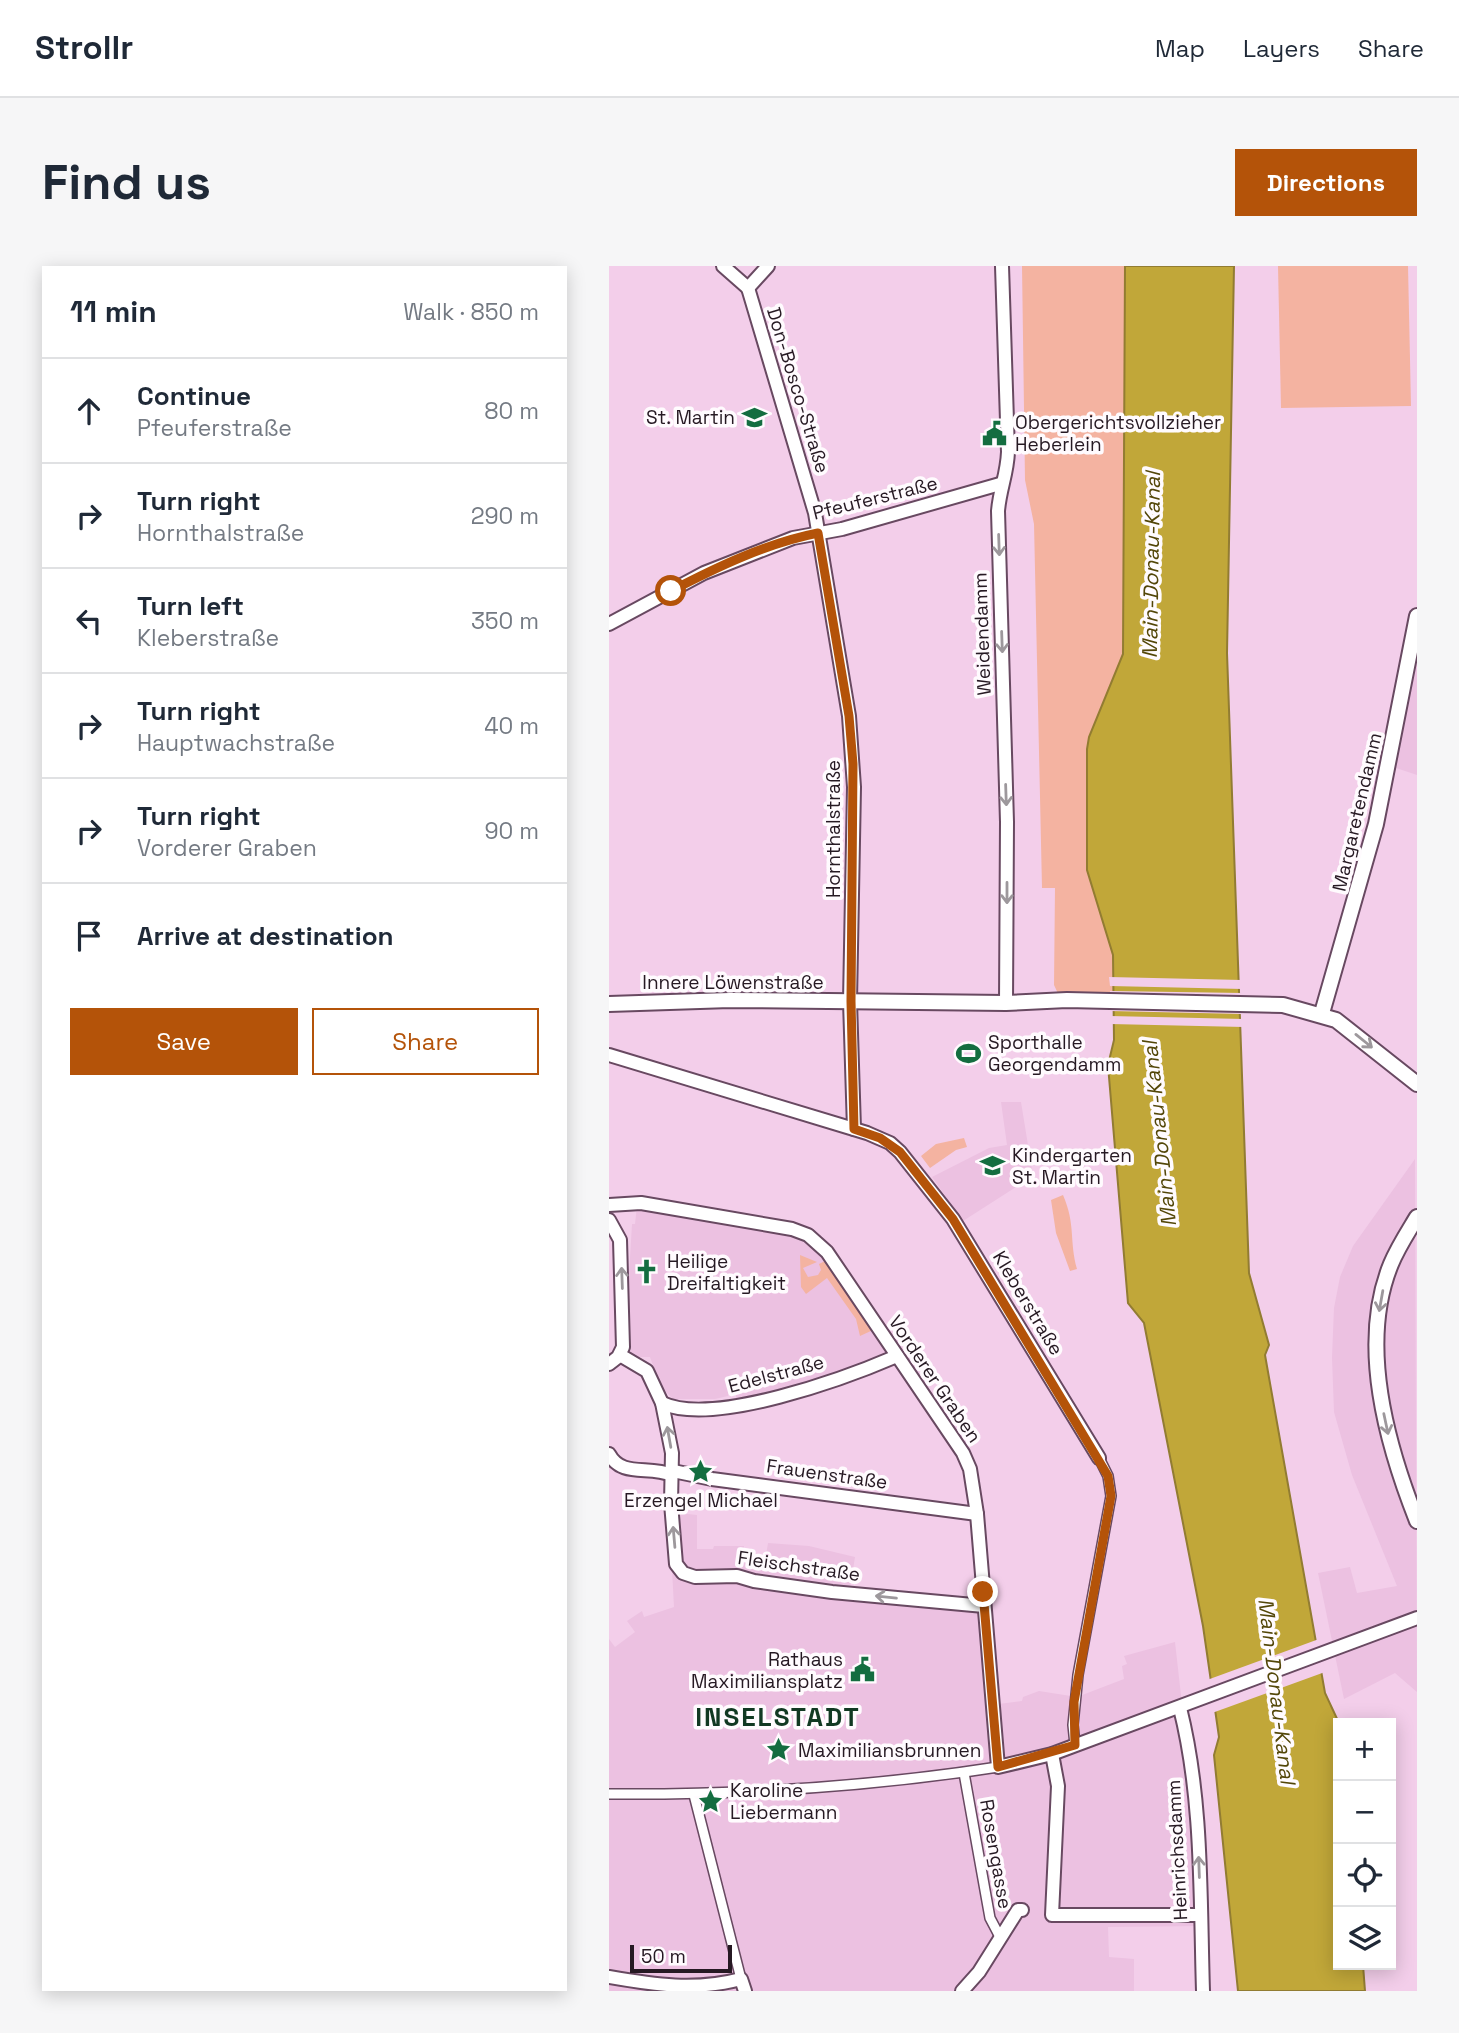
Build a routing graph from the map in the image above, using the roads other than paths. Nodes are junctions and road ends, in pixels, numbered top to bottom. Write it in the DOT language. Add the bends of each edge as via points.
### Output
graph roads {
  1 [pos="723,266"];
  2 [pos="768,266"];
  3 [pos="1002,266"];
  4 [pos="748,288"];
  5 [pos="1000,484"];
  6 [pos="818,533"];
  7 [pos="1417,616"];
  8 [pos="609,624"];
  9 [pos="851,1001"];
  10 [pos="1006,1003"];
  11 [pos="609,1004"];
  12 [pos="1322,1013"];
  13 [pos="609,1055"];
  14 [pos="1417,1084"];
  15 [pos="854,1129"];
  16 [pos="609,1205"];
  17 [pos="1417,1217"];
  18 [pos="609,1220"];
  19 [pos="620,1355"];
  20 [pos="897,1356"];
  21 [pos="609,1364"];
  22 [pos="662,1403"];
  23 [pos="609,1454"];
  24 [pos="1099,1458"];
  25 [pos="672,1473"];
  26 [pos="977,1514"];
  27 [pos="1417,1521"];
  28 [pos="983,1606"];
  29 [pos="1417,1618"];
  30 [pos="1179,1708"];
  31 [pos="1075,1745"];
  32 [pos="1052,1754"];
  33 [pos="998,1767"];
  34 [pos="964,1773"];
  35 [pos="609,1794"];
  36 [pos="694,1795"];
  37 [pos="1022,1910"];
  38 [pos="1201,1915"];
  39 [pos="1000,1937"];
  40 [pos="609,1977"];
  41 [pos="743,1985"];
  42 [pos="962,1991"];
  43 [pos="1203,1991"];
  1 -- 4 [label="street"];
  2 -- 4 [label="street, Don-Bosco-Straße"];
  3 -- 5 [label="street, Weidendamm" via="1008,452 1007,474"];
  4 -- 6 [label="street, Don-Bosco-Straße"];
  5 -- 6 [label="street, Pfeuferstraße"];
  5 -- 10 [label="street, Weidendamm, one-way"];
  6 -- 8 [label="street, Pfeuferstraße" via="793,538 704,573"];
  6 -- 9 [label="street, Hornthalstraße" via="853,764"];
  7 -- 12 [label="street, Margaretendamm" via="1376,824"];
  9 -- 10 [label="street, Innere Löwenstraße"];
  9 -- 11 [label="street, Innere Löwenstraße"];
  9 -- 15 [label="street, Hornthalstraße"];
  10 -- 12 [label="street, Innere Löwenstraße" via="1283,1005"];
  12 -- 14 [label="street, Innere Löwenstraße, one-way" via="1344,1025"];
  13 -- 15 [label="street, Kleberstraße"];
  15 -- 24 [label="street, Kleberstraße" via="880,1138 900,1152 953,1219"];
  16 -- 20 [label="street, Vorderer Graben" via="641,1203 808,1235 827,1252"];
  17 -- 27 [label="street, one-way" via="1391,1264 1380,1307 1379,1371 1393,1456"];
  19 -- 18 [label="street, one-way" via="620,1240"];
  19 -- 21 [label="street"];
  19 -- 22 [label="street, Fleischstraße" via="647,1371"];
  20 -- 22 [label="street, Edelstraße" via="865,1370 731,1407 679,1408"];
  20 -- 26 [label="street, Vorderer Graben" via="963,1453"];
  25 -- 22 [label="street, Fleischstraße, one-way"];
  23 -- 25 [label="street, Frauenstraße" via="624,1470 654,1468"];
  24 -- 31 [label="street, Kleberstraße" via="1111,1496 1074,1702"];
  25 -- 26 [label="street, Frauenstraße"];
  28 -- 25 [label="street, Fleischstraße, one-way" via="683,1573 676,1564"];
  26 -- 28 [label="street, Vorderer Graben"];
  28 -- 33 [label="street, Vorderer Graben"];
  29 -- 30 [label="street"];
  30 -- 31 [label="street"];
  38 -- 30 [label="street, Heinrichsdamm, one-way" via="1198,1831"];
  31 -- 32 [label="street"];
  32 -- 33 [label="street"];
  32 -- 38 [label="street" via="1058,1786 1052,1915"];
  33 -- 34 [label="street"];
  34 -- 36 [label="street" via="861,1785"];
  34 -- 39 [label="street, Rosengasse" via="990,1918"];
  35 -- 36 [label="street"];
  36 -- 41 [label="street"];
  37 -- 39 [label="street"];
  38 -- 43 [label="street, Heinrichsdamm"];
  39 -- 42 [label="street"];
  40 -- 41 [label="street" via="681,1988"];
}
